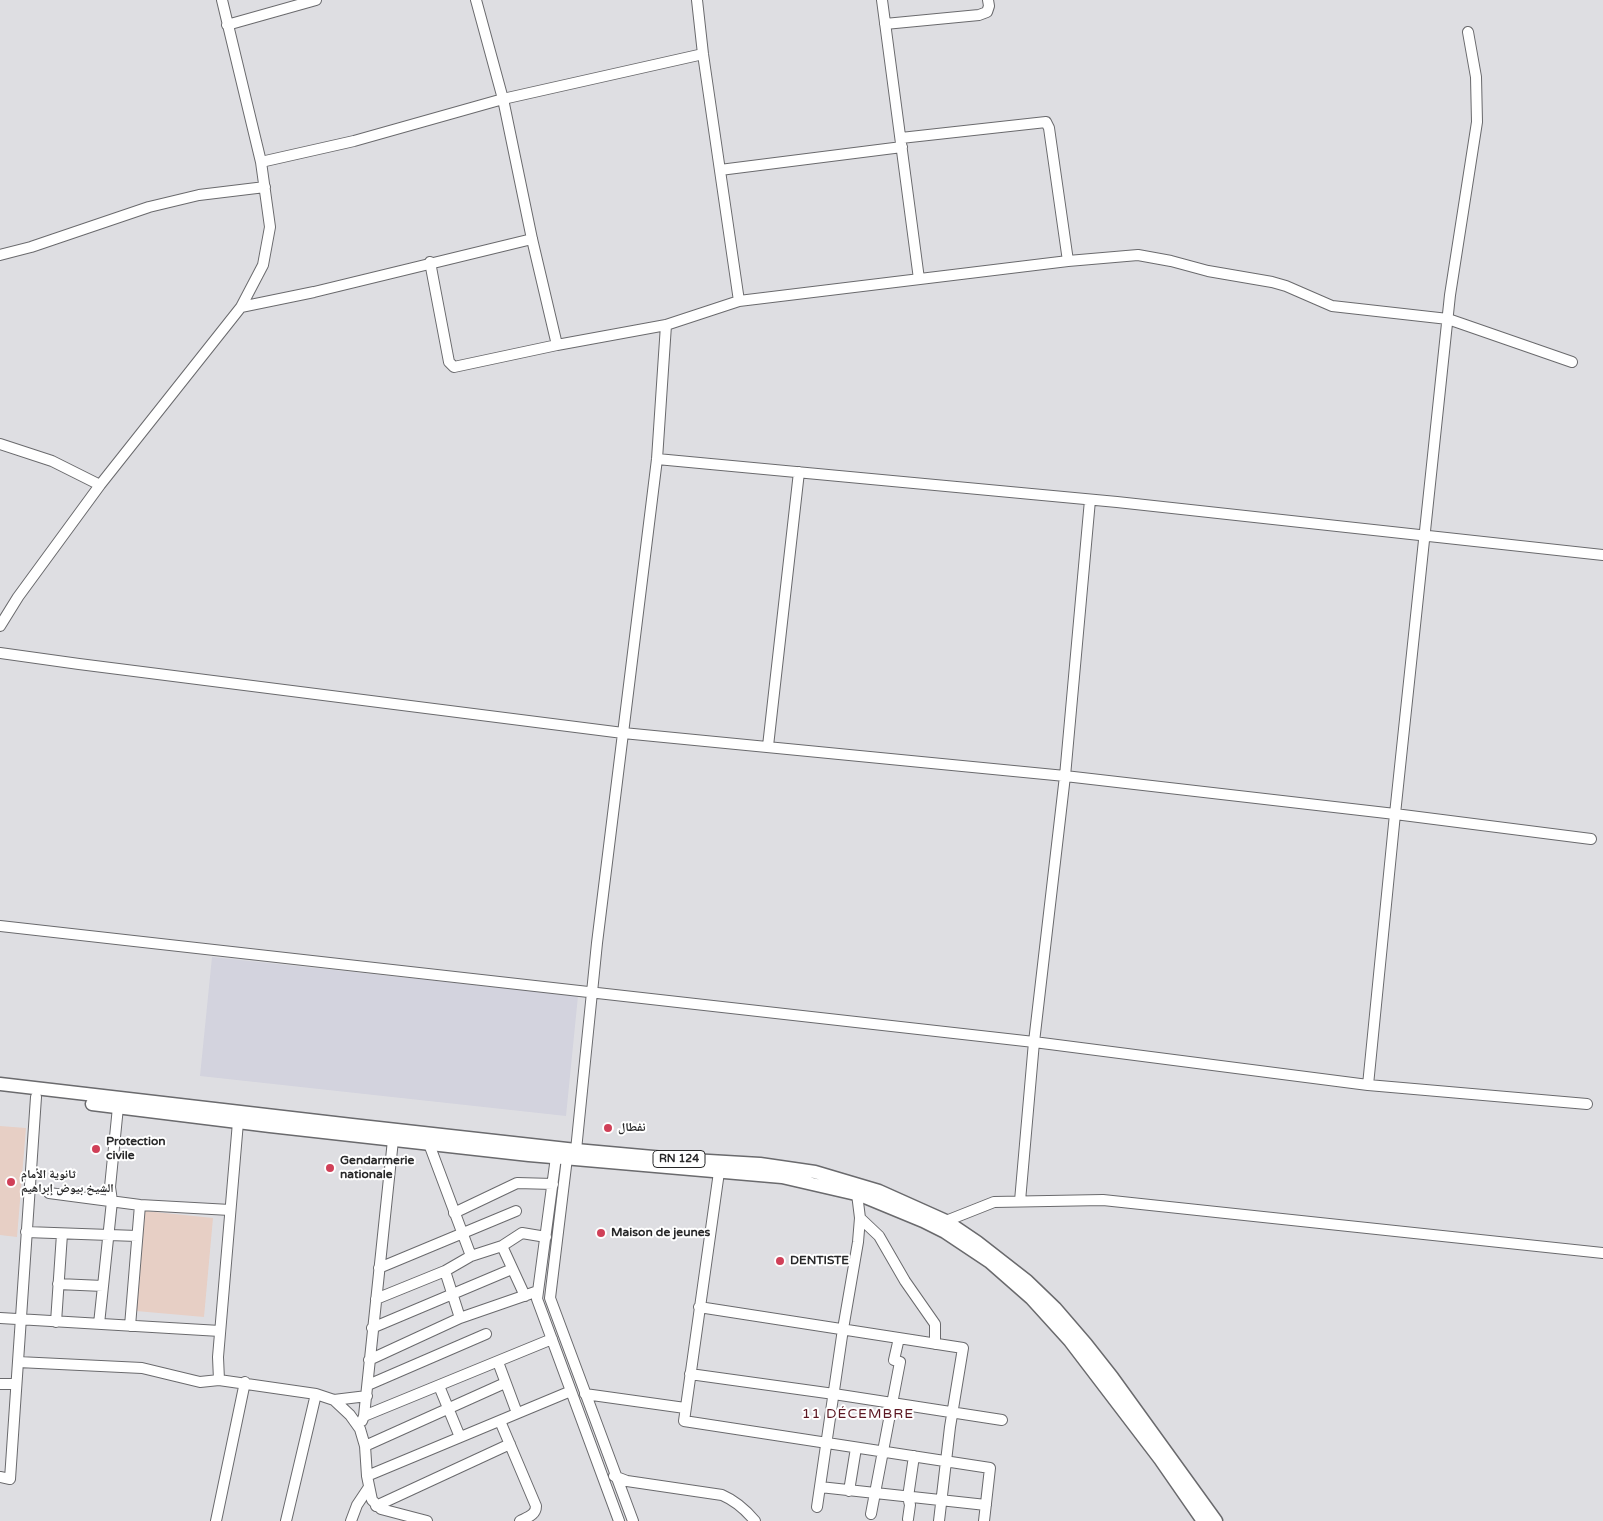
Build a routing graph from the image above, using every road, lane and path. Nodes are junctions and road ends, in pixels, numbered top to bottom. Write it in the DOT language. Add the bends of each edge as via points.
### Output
graph roads {
  1 [pos="222,0"];
  2 [pos="316,0"];
  3 [pos="476,0"];
  4 [pos="697,0"];
  5 [pos="882,0"];
  6 [pos="988,0"];
  7 [pos="885,24"];
  8 [pos="227,25"];
  9 [pos="1468,32"];
  10 [pos="703,54"];
  11 [pos="503,99"];
  12 [pos="901,143"];
  13 [pos="261,162"];
  14 [pos="720,170"];
  15 [pos="265,187"];
  16 [pos="532,239"];
  17 [pos="0,255"];
  18 [pos="1068,261"];
  19 [pos="430,262"];
  20 [pos="919,279"];
  21 [pos="739,301"];
  22 [pos="241,307"];
  23 [pos="1448,320"];
  24 [pos="666,325"];
  25 [pos="557,345"];
  26 [pos="1572,362"];
  27 [pos="0,444"];
  28 [pos="657,460"];
  29 [pos="799,472"];
  30 [pos="100,485"];
  31 [pos="1090,500"];
  32 [pos="1425,536"];
  33 [pos="1603,555"];
  34 [pos="0,626"];
  35 [pos="0,653"];
  36 [pos="623,733"];
  37 [pos="768,746"];
  38 [pos="1065,776"];
  39 [pos="1395,814"];
  40 [pos="1591,839"];
  41 [pos="0,926"];
  42 [pos="592,992"];
  43 [pos="1034,1042"];
  44 [pos="0,1084"];
  45 [pos="1368,1085"];
  46 [pos="0,1092"];
  47 [pos="36,1097"];
  48 [pos="1587,1104"];
  49 [pos="118,1107"];
  50 [pos="238,1122"];
  51 [pos="393,1140"];
  52 [pos="428,1144"];
  53 [pos="567,1155"];
  54 [pos="719,1172"];
  55 [pos="553,1184"];
  56 [pos="49,1193"];
  57 [pos="857,1194"];
  58 [pos="112,1200"];
  59 [pos="1020,1201"];
  60 [pos="140,1205"];
  61 [pos="230,1210"];
  62 [pos="516,1211"];
  63 [pos="454,1213"];
  64 [pos="925,1216"];
  65 [pos="860,1218"];
  66 [pos="946,1221"];
  67 [pos="26,1232"];
  68 [pos="62,1234"];
  69 [pos="462,1234"];
  70 [pos="109,1236"];
  71 [pos="137,1236"];
  72 [pos="546,1237"];
  73 [pos="502,1246"];
  74 [pos="1603,1253"];
  75 [pos="471,1256"];
  76 [pos="379,1268"];
  77 [pos="512,1269"];
  78 [pos="445,1271"];
  79 [pos="58,1284"];
  80 [pos="103,1286"];
  81 [pos="538,1291"];
  82 [pos="453,1294"];
  83 [pos="525,1296"];
  84 [pos="376,1299"];
  85 [pos="699,1307"];
  86 [pos="0,1318"];
  87 [pos="460,1318"];
  88 [pos="20,1320"];
  89 [pos="56,1322"];
  90 [pos="99,1324"];
  91 [pos="130,1326"];
  92 [pos="372,1328"];
  93 [pos="843,1329"];
  94 [pos="220,1331"];
  95 [pos="486,1334"];
  96 [pos="899,1338"];
  97 [pos="552,1340"];
  98 [pos="935,1344"];
  99 [pos="1082,1347"];
  100 [pos="369,1360"];
  101 [pos="18,1362"];
  102 [pos="498,1362"];
  103 [pos="690,1374"];
  104 [pos="219,1380"];
  105 [pos="245,1382"];
  106 [pos="505,1382"];
  107 [pos="0,1384"];
  108 [pos="16,1384"];
  109 [pos="440,1386"];
  110 [pos="367,1390"];
  111 [pos="571,1391"];
  112 [pos="316,1394"];
  113 [pos="585,1394"];
  114 [pos="834,1394"];
  115 [pos="334,1400"];
  116 [pos="892,1402"];
  117 [pos="449,1408"];
  118 [pos="685,1408"];
  119 [pos="953,1412"];
  120 [pos="517,1413"];
  121 [pos="364,1416"];
  122 [pos="1002,1420"];
  123 [pos="500,1421"];
  124 [pos="360,1429"];
  125 [pos="1146,1431"];
  126 [pos="460,1437"];
  127 [pos="510,1444"];
  128 [pos="826,1444"];
  129 [pos="365,1446"];
  130 [pos="856,1448"];
  131 [pos="883,1452"];
  132 [pos="914,1456"];
  133 [pos="946,1461"];
  134 [pos="367,1476"];
  135 [pos="610,1476"];
  136 [pos="0,1478"];
  137 [pos="369,1487"];
  138 [pos="820,1487"];
  139 [pos="849,1491"];
  140 [pos="876,1494"];
  141 [pos="908,1497"];
  142 [pos="942,1500"];
  143 [pos="986,1505"];
  144 [pos="376,1506"];
  145 [pos="817,1507"];
  146 [pos="871,1514"];
  147 [pos="908,1519"];
  148 [pos="216,1521"];
  149 [pos="286,1521"];
  150 [pos="351,1521"];
  151 [pos="427,1521"];
  152 [pos="520,1521"];
  153 [pos="619,1521"];
  154 [pos="633,1521"];
  155 [pos="755,1521"];
  156 [pos="939,1521"];
  157 [pos="984,1521"];
  158 [pos="1203,1521"];
  159 [pos="1216,1521"];
  1 -- 8 [label="street"];
  2 -- 8 [label="street"];
  3 -- 11 [label="street"];
  4 -- 10 [label="street"];
  5 -- 7 [label="street"];
  6 -- 7 [label="street" via="986,12 979,16"];
  7 -- 12 [label="street"];
  8 -- 13 [label="street"];
  9 -- 23 [label="street" via="1476,77 1476,122"];
  10 -- 11 [label="street"];
  10 -- 14 [label="street"];
  11 -- 13 [label="street" via="354,141"];
  11 -- 16 [label="street"];
  12 -- 14 [label="street"];
  12 -- 18 [label="street" via="1046,122 1050,128"];
  12 -- 20 [label="street"];
  13 -- 15 [label="street"];
  14 -- 21 [label="street"];
  15 -- 17 [label="street" via="199,195 149,207"];
  15 -- 22 [label="street" via="270,227 263,265"];
  16 -- 19 [label="street"];
  16 -- 25 [label="street"];
  18 -- 20 [label="street"];
  18 -- 23 [label="street" via="1138,255 1286,286 1332,306"];
  19 -- 22 [label="street"];
  19 -- 25 [label="street" via="449,362 454,367"];
  20 -- 21 [label="street"];
  21 -- 24 [label="street"];
  22 -- 30 [label="street"];
  23 -- 26 [label="street"];
  23 -- 32 [label="street"];
  24 -- 25 [label="street"];
  24 -- 28 [label="street"];
  27 -- 30 [label="street" via="52,461"];
  28 -- 29 [label="street"];
  28 -- 36 [label="street"];
  29 -- 31 [label="street"];
  29 -- 37 [label="street"];
  30 -- 34 [label="street"];
  31 -- 32 [label="street"];
  31 -- 38 [label="street"];
  32 -- 33 [label="street"];
  32 -- 39 [label="street"];
  35 -- 36 [label="street"];
  36 -- 37 [label="street"];
  36 -- 42 [label="street"];
  37 -- 38 [label="street"];
  38 -- 39 [label="street"];
  38 -- 43 [label="street"];
  39 -- 40 [label="street"];
  39 -- 45 [label="street"];
  41 -- 42 [label="street"];
  42 -- 43 [label="street"];
  42 -- 53 [label="street"];
  43 -- 45 [label="street"];
  43 -- 59 [label="street"];
  44 -- 53 [label="main road, RN 124" via="352,1125"];
  45 -- 48 [label="street"];
  46 -- 47 [label="main road, RN 124"];
  47 -- 49 [label="main road, RN 124"];
  47 -- 67 [label="street"];
  49 -- 50 [label="main road, RN 124"];
  49 -- 58 [label="street" via="110,1187"];
  50 -- 51 [label="main road, RN 124"];
  50 -- 61 [label="street"];
  51 -- 52 [label="main road, RN 124"];
  51 -- 76 [label="street"];
  52 -- 53 [label="main road, RN 124"];
  52 -- 63 [label="street"];
  53 -- 54 [label="main road, RN 124"];
  53 -- 55 [label="street"];
  53 -- 64 [label="main road, RN 124" via="760,1164 816,1172 880,1191"];
  53 -- 113 [label="street" via="550,1298"];
  54 -- 57 [label="main road, RN 124" via="782,1177"];
  54 -- 85 [label="street"];
  55 -- 63 [label="street" via="517,1183"];
  55 -- 72 [label="street"];
  56 -- 58 [label="street"];
  57 -- 64 [label="main road, RN 124"];
  57 -- 65 [label="street"];
  58 -- 60 [label="street"];
  58 -- 70 [label="street"];
  59 -- 66 [label="street" via="994,1202"];
  59 -- 74 [label="street" via="1103,1200"];
  60 -- 61 [label="street"];
  60 -- 71 [label="street"];
  61 -- 94 [label="street"];
  62 -- 69 [label="street"];
  63 -- 69 [label="street"];
  64 -- 66 [label="main road, RN 124"];
  64 -- 99 [label="main road, RN 124" via="1010,1279"];
  65 -- 93 [label="street"];
  65 -- 98 [label="street" via="879,1236 935,1324"];
  66 -- 99 [label="main road, RN 124" via="1027,1281 1055,1308"];
  67 -- 68 [label="street"];
  67 -- 88 [label="street"];
  68 -- 70 [label="street"];
  68 -- 79 [label="street"];
  69 -- 75 [label="street"];
  69 -- 76 [label="street"];
  70 -- 71 [label="street"];
  70 -- 80 [label="street"];
  71 -- 91 [label="street"];
  72 -- 73 [label="street" via="522,1233"];
  72 -- 81 [label="street"];
  73 -- 75 [label="street"];
  73 -- 77 [label="street"];
  75 -- 78 [label="street"];
  76 -- 84 [label="street"];
  77 -- 82 [label="street"];
  77 -- 83 [label="street"];
  78 -- 82 [label="street"];
  78 -- 84 [label="street"];
  79 -- 80 [label="street"];
  79 -- 89 [label="street"];
  80 -- 90 [label="street"];
  81 -- 83 [label="street"];
  81 -- 97 [label="street" via="537,1299"];
  82 -- 87 [label="street"];
  82 -- 92 [label="street"];
  83 -- 87 [label="street"];
  84 -- 92 [label="street"];
  85 -- 93 [label="street"];
  85 -- 103 [label="street"];
  86 -- 88 [label="street"];
  87 -- 100 [label="street"];
  88 -- 89 [label="street"];
  88 -- 101 [label="street"];
  89 -- 90 [label="street"];
  90 -- 91 [label="street"];
  91 -- 94 [label="street"];
  92 -- 100 [label="street"];
  93 -- 96 [label="street"];
  93 -- 114 [label="street"];
  94 -- 104 [label="street"];
  95 -- 110 [label="street"];
  96 -- 98 [label="street"];
  96 -- 116 [label="street" via="894,1360 900,1362"];
  97 -- 102 [label="street"];
  97 -- 111 [label="street"];
  98 -- 119 [label="street" via="962,1348"];
  99 -- 125 [label="main road, RN 124"];
  100 -- 110 [label="street"];
  101 -- 104 [label="street" via="142,1368 200,1382"];
  101 -- 108 [label="street"];
  102 -- 106 [label="street"];
  102 -- 109 [label="street"];
  103 -- 114 [label="street"];
  103 -- 118 [label="street"];
  104 -- 105 [label="street"];
  105 -- 112 [label="street"];
  105 -- 148 [label="street"];
  106 -- 117 [label="street"];
  106 -- 120 [label="street"];
  107 -- 108 [label="street"];
  108 -- 136 [label="street" via="10,1479"];
  109 -- 117 [label="street"];
  109 -- 121 [label="street"];
  110 -- 115 [label="street"];
  110 -- 121 [label="street"];
  111 -- 120 [label="street"];
  111 -- 135 [label="street"];
  112 -- 115 [label="street"];
  112 -- 149 [label="street"];
  113 -- 118 [label="street"];
  113 -- 135 [label="street"];
  114 -- 116 [label="street"];
  114 -- 128 [label="street"];
  115 -- 124 [label="street"];
  116 -- 119 [label="street"];
  116 -- 131 [label="street"];
  117 -- 126 [label="street"];
  117 -- 129 [label="street"];
  118 -- 128 [label="street" via="684,1421"];
  119 -- 122 [label="street"];
  119 -- 133 [label="street"];
  120 -- 123 [label="street"];
  121 -- 124 [label="street"];
  123 -- 126 [label="street"];
  123 -- 127 [label="street"];
  124 -- 129 [label="street"];
  125 -- 158 [label="main road, RN 124"];
  125 -- 159 [label="main road, RN 124"];
  126 -- 134 [label="street"];
  127 -- 144 [label="street"];
  127 -- 152 [label="street" via="536,1506 533,1515"];
  128 -- 130 [label="street"];
  128 -- 138 [label="street"];
  129 -- 134 [label="street"];
  130 -- 131 [label="street"];
  130 -- 139 [label="street"];
  131 -- 132 [label="street"];
  131 -- 140 [label="street"];
  132 -- 133 [label="street"];
  132 -- 141 [label="street"];
  133 -- 142 [label="street"];
  133 -- 143 [label="street" via="990,1468"];
  134 -- 137 [label="street"];
  135 -- 153 [label="street"];
  135 -- 154 [label="street"];
  135 -- 155 [label="street" via="722,1495 734,1500"];
  137 -- 144 [label="street"];
  137 -- 150 [label="street"];
  138 -- 139 [label="street"];
  138 -- 145 [label="street"];
  139 -- 140 [label="street"];
  140 -- 141 [label="street"];
  140 -- 146 [label="street"];
  141 -- 142 [label="street"];
  141 -- 147 [label="street"];
  142 -- 143 [label="street"];
  142 -- 156 [label="street"];
  143 -- 157 [label="street"];
  144 -- 151 [label="street" via="380,1510"];
}
